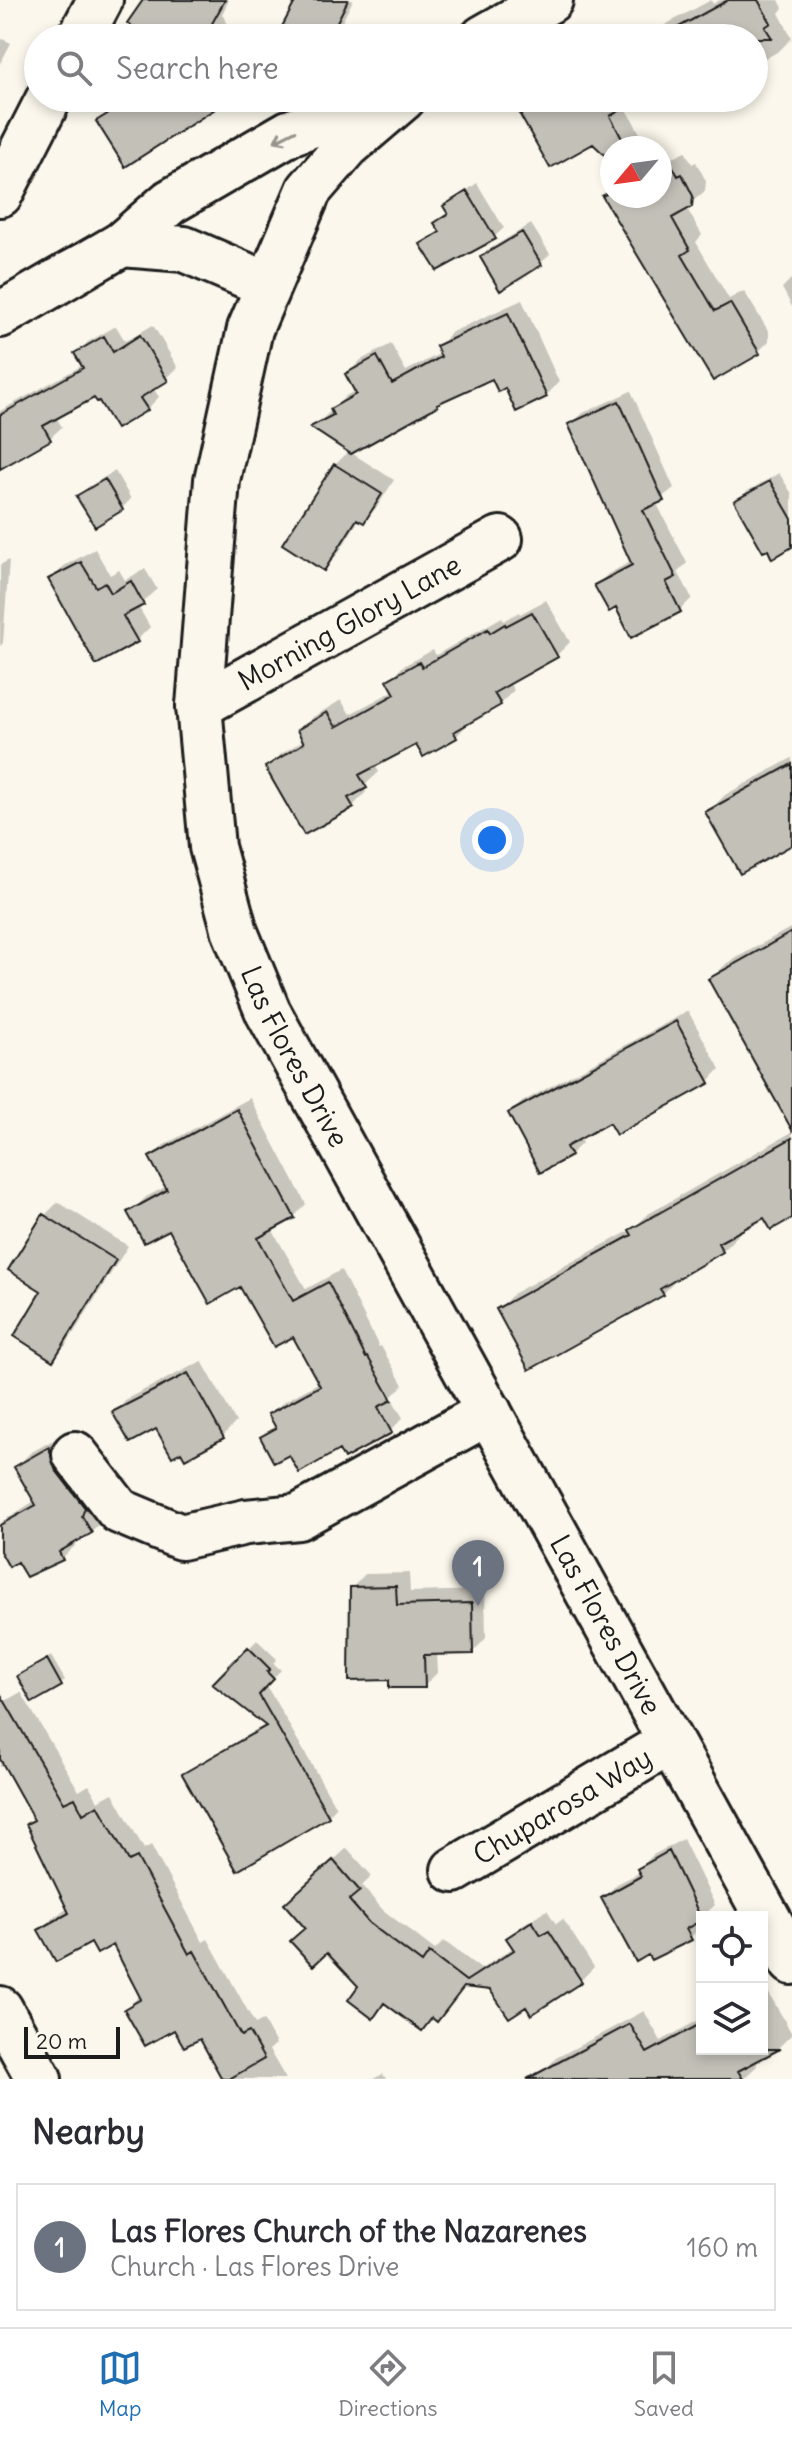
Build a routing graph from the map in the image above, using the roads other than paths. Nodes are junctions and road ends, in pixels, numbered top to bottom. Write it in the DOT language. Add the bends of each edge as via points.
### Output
graph roads {
  1 [pos="100,0"];
  2 [pos="550,0"];
  3 [pos="87,24"];
  4 [pos="508,24"];
  5 [pos="42,112"];
  6 [pos="346,112"];
  7 [pos="387,112"];
  8 [pos="0,194"];
  9 [pos="122,244"];
  10 [pos="268,285"];
  11 [pos="0,315"];
  12 [pos="500,539"];
  13 [pos="199,706"];
  14 [pos="489,1412"];
  15 [pos="75,1454"];
  16 [pos="670,1742"];
  17 [pos="454,1870"];
  18 [pos="792,1962"];
  19 [pos="0,2009"];
  20 [pos="39,2079"];
  1 -- 3 [label="street"];
  2 -- 4 [label="street"];
  5 -- 8 [label="street"];
  6 -- 9 [label="street, one-way" via="289,133 170,202"];
  7 -- 10 [label="street, Las Flores Drive" via="347,146 309,190"];
  9 -- 10 [label="street" via="184,249"];
  9 -- 11 [label="street"];
  10 -- 13 [label="street, Las Flores Drive" via="250,329 217,480"];
  12 -- 13 [label="street, Morning Glory Lane"];
  13 -- 14 [label="street, Las Flores Drive" via="212,847 235,932 263,999"];
  14 -- 15 [label="street" via="298,1517 181,1537 119,1511"];
  14 -- 16 [label="street, Las Flores Drive"];
  16 -- 17 [label="street, Chuparosa Way"];
  16 -- 18 [label="street, Las Flores Drive"];
  19 -- 20 [label="street"];
}
